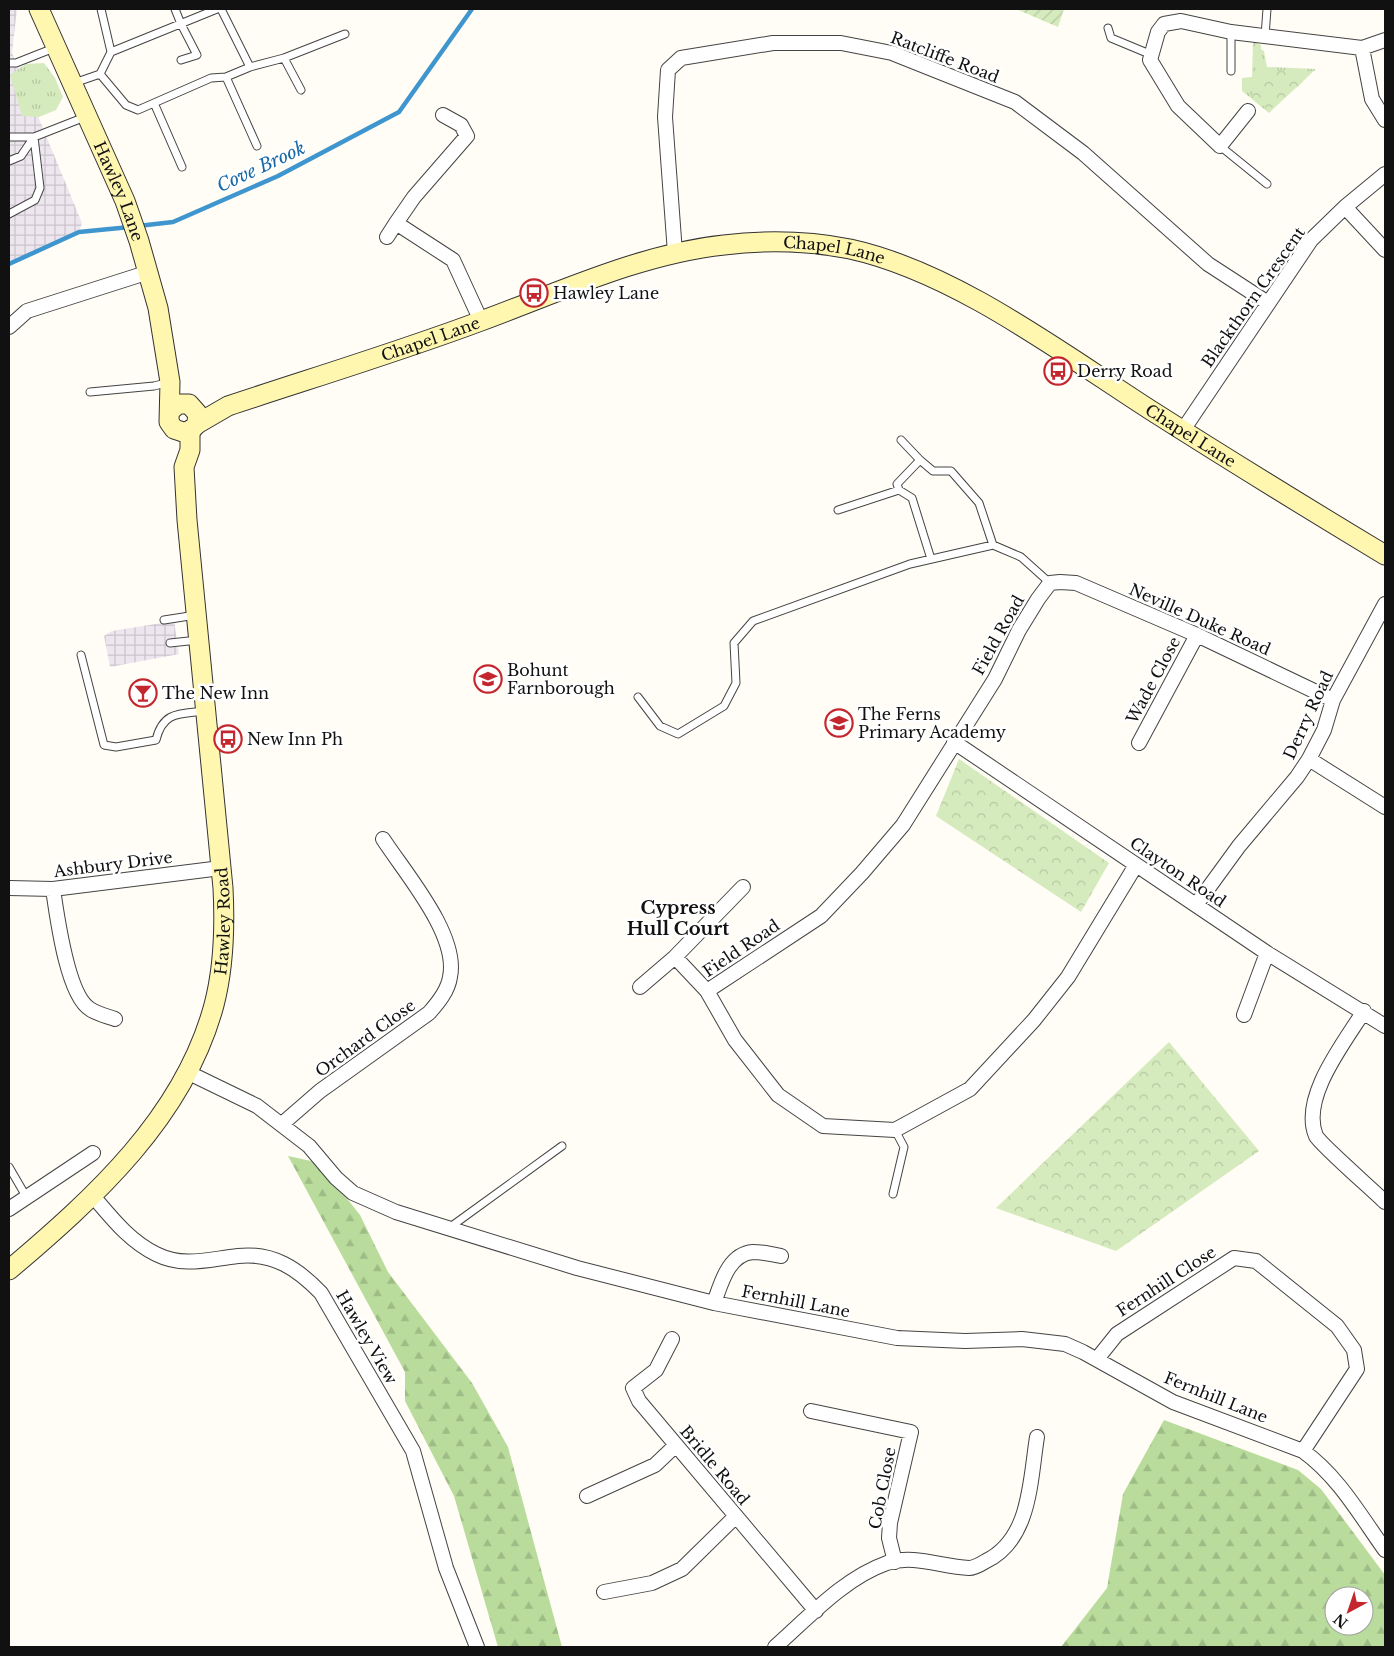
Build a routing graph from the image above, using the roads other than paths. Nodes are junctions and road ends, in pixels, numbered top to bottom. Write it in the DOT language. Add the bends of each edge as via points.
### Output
graph roads {
  1 [pos="39,9"];
  2 [pos="100,9"];
  3 [pos="175,9"];
  4 [pos="217,9"];
  5 [pos="221,9"];
  6 [pos="1267,9"];
  7 [pos="180,24"];
  8 [pos="1108,28"];
  9 [pos="1231,32"];
  10 [pos="345,34"];
  11 [pos="1265,36"];
  12 [pos="1385,40"];
  13 [pos="56,46"];
  14 [pos="1362,48"];
  15 [pos="111,52"];
  16 [pos="1152,56"];
  17 [pos="284,58"];
  18 [pos="181,60"];
  19 [pos="9,63"];
  20 [pos="250,67"];
  21 [pos="1230,71"];
  22 [pos="100,74"];
  23 [pos="226,77"];
  24 [pos="74,83"];
  25 [pos="302,90"];
  26 [pos="154,103"];
  27 [pos="1248,111"];
  28 [pos="443,115"];
  29 [pos="88,116"];
  30 [pos="1385,120"];
  31 [pos="9,137"];
  32 [pos="34,137"];
  33 [pos="256,146"];
  34 [pos="1220,146"];
  35 [pos="9,161"];
  36 [pos="182,167"];
  37 [pos="1385,174"];
  38 [pos="1268,184"];
  39 [pos="1345,207"];
  40 [pos="9,214"];
  41 [pos="396,224"];
  42 [pos="387,237"];
  43 [pos="1385,250"];
  44 [pos="675,253"];
  45 [pos="149,272"];
  46 [pos="1268,303"];
  47 [pos="481,321"];
  48 [pos="9,327"];
  49 [pos="170,382"];
  50 [pos="90,392"];
  51 [pos="185,418"];
  52 [pos="1183,430"];
  53 [pos="901,440"];
  54 [pos="920,460"];
  55 [pos="184,468"];
  56 [pos="899,490"];
  57 [pos="838,510"];
  58 [pos="994,544"];
  59 [pos="1385,555"];
  60 [pos="932,559"];
  61 [pos="1050,583"];
  62 [pos="1385,604"];
  63 [pos="196,615"];
  64 [pos="164,620"];
  65 [pos="1197,635"];
  66 [pos="199,640"];
  67 [pos="170,643"];
  68 [pos="81,655"];
  69 [pos="638,697"];
  70 [pos="1333,700"];
  71 [pos="206,711"];
  72 [pos="954,742"];
  73 [pos="1139,743"];
  74 [pos="1309,759"];
  75 [pos="1385,807"];
  76 [pos="382,839"];
  77 [pos="1136,865"];
  78 [pos="221,868"];
  79 [pos="743,887"];
  80 [pos="9,888"];
  81 [pos="53,889"];
  82 [pos="1196,905"];
  83 [pos="1268,953"];
  84 [pos="675,958"];
  85 [pos="640,987"];
  86 [pos="707,991"];
  87 [pos="1364,1011"];
  88 [pos="1244,1015"];
  89 [pos="115,1019"];
  90 [pos="1385,1026"];
  91 [pos="187,1072"];
  92 [pos="282,1124"];
  93 [pos="895,1130"];
  94 [pos="562,1146"];
  95 [pos="93,1153"];
  96 [pos="9,1168"];
  97 [pos="893,1194"];
  98 [pos="92,1195"];
  99 [pos="27,1198"];
  100 [pos="1385,1202"];
  101 [pos="9,1209"];
  102 [pos="447,1229"];
  103 [pos="781,1256"];
  104 [pos="9,1270"];
  105 [pos="714,1303"];
  106 [pos="672,1339"];
  107 [pos="1097,1359"];
  108 [pos="812,1411"];
  109 [pos="1037,1437"];
  110 [pos="675,1446"];
  111 [pos="1303,1451"];
  112 [pos="587,1496"];
  113 [pos="735,1517"];
  114 [pos="1385,1550"];
  115 [pos="895,1562"];
  116 [pos="604,1592"];
  117 [pos="816,1611"];
  118 [pos="476,1647"];
  119 [pos="775,1647"];
  1 -- 13 [label="main road, Hawley Lane"];
  2 -- 15 [label="lane"];
  3 -- 7 [label="lane"];
  4 -- 7 [label="lane"];
  5 -- 20 [label="lane"];
  6 -- 11 [label="lane"];
  7 -- 15 [label="lane"];
  7 -- 18 [label="lane" via="197,55"];
  8 -- 16 [label="lane" via="1112,38"];
  9 -- 11 [label="street"];
  9 -- 16 [label="street" via="1182,22 1164,24 1158,32"];
  9 -- 21 [label="lane"];
  10 -- 17 [label="lane"];
  11 -- 14 [label="street"];
  12 -- 14 [label="street"];
  13 -- 19 [label="lane"];
  13 -- 24 [label="main road, Hawley Lane"];
  14 -- 30 [label="street" via="1372,99"];
  15 -- 22 [label="lane"];
  16 -- 34 [label="street" via="1150,60 1178,106"];
  17 -- 20 [label="lane"];
  17 -- 25 [label="lane"];
  20 -- 23 [label="lane"];
  22 -- 24 [label="lane"];
  22 -- 26 [label="lane" via="126,105 138,110"];
  23 -- 26 [label="lane" via="212,78"];
  23 -- 33 [label="lane"];
  24 -- 29 [label="main road, Hawley Lane"];
  26 -- 36 [label="lane"];
  27 -- 34 [label="street"];
  28 -- 41 [label="street" via="462,125 468,136 408,205"];
  29 -- 32 [label="lane"];
  29 -- 45 [label="main road, Hawley Lane" via="125,201"];
  31 -- 32 [label="lane"];
  32 -- 35 [label="lane" via="21,156"];
  32 -- 40 [label="lane" via="40,188 35,200"];
  34 -- 38 [label="lane"];
  37 -- 39 [label="street, Blackthorn Crescent"];
  39 -- 43 [label="street"];
  39 -- 46 [label="street, Blackthorn Crescent" via="1311,240"];
  41 -- 42 [label="street"];
  41 -- 47 [label="street" via="453,260"];
  44 -- 46 [label="street, Ratcliffe Road" via="665,117 668,70 681,58 713,52 773,43 841,43 892,53 1014,102 1083,153 1208,264"];
  44 -- 47 [label="main road, Chapel Lane" via="630,266"];
  44 -- 52 [label="main road, Chapel Lane" via="722,245 809,243 884,259 957,290 1005,317"];
  45 -- 48 [label="street" via="27,311"];
  45 -- 49 [label="main road, Hawley Lane"];
  46 -- 52 [label="street, Blackthorn Crescent"];
  47 -- 51 [label="main road, Chapel Lane"];
  49 -- 50 [label="lane"];
  49 -- 51 [label="main road, Hawley Lane"];
  51 -- 55 [label="main road, Hawley Lane" via="177,451"];
  52 -- 59 [label="main road, Chapel Lane"];
  53 -- 54 [label="lane"];
  54 -- 56 [label="lane" via="897,484"];
  54 -- 58 [label="lane" via="933,471 951,472 979,503"];
  55 -- 63 [label="main road, Hawley Road"];
  56 -- 57 [label="lane"];
  56 -- 60 [label="lane" via="912,498"];
  58 -- 60 [label="lane"];
  58 -- 61 [label="lane" via="1021,557"];
  60 -- 69 [label="lane" via="753,621 734,643 736,683 724,706 678,734 660,726"];
  61 -- 65 [label="street, Neville Duke Road" via="1076,583"];
  61 -- 72 [label="street, Field Road" via="995,679"];
  62 -- 70 [label="street, Derry Road"];
  63 -- 64 [label="lane"];
  63 -- 66 [label="main road, Hawley Road"];
  65 -- 70 [label="street, Neville Duke Road"];
  65 -- 73 [label="street, Wade Close"];
  66 -- 67 [label="lane"];
  66 -- 71 [label="main road, Hawley Road"];
  68 -- 71 [label="lane" via="104,745 116,747 156,740 159,727 171,716"];
  70 -- 74 [label="street, Derry Road" via="1324,730"];
  71 -- 78 [label="main road, Hawley Road"];
  72 -- 77 [label="street, Clayton Road"];
  72 -- 86 [label="street, Field Road" via="903,825 821,916"];
  74 -- 75 [label="street"];
  74 -- 82 [label="street, Derry Road"];
  76 -- 92 [label="street, Orchard Close" via="444,931 451,953 450,977 443,996 429,1013 320,1091"];
  77 -- 82 [label="street, Clayton Road"];
  77 -- 93 [label="street" via="1068,977 1034,1020 970,1089"];
  78 -- 81 [label="street, Ashbury Drive"];
  78 -- 91 [label="main road, Hawley Road" via="224,912 220,975 211,1014"];
  79 -- 84 [label="street"];
  80 -- 81 [label="street, Ashbury Drive"];
  81 -- 89 [label="street" via="61,942 76,994 89,1009"];
  82 -- 83 [label="street, Clayton Road"];
  83 -- 87 [label="street, Clayton Road"];
  83 -- 88 [label="street"];
  84 -- 85 [label="street"];
  84 -- 86 [label="street"];
  86 -- 93 [label="street, Field Road" via="735,1040 778,1095 823,1126"];
  87 -- 90 [label="street, Clayton Road"];
  87 -- 100 [label="street" via="1326,1072 1312,1110 1317,1137"];
  91 -- 92 [label="street, Fernhill Lane" via="231,1092"];
  91 -- 98 [label="main road, Hawley Road" via="141,1142"];
  92 -- 102 [label="street, Fernhill Lane" via="309,1146 336,1178 354,1193 396,1212"];
  93 -- 97 [label="lane" via="904,1147"];
  94 -- 102 [label="lane"];
  95 -- 99 [label="street"];
  96 -- 99 [label="lane"];
  98 -- 104 [label="main road, Hawley Road"];
  98 -- 118 [label="street, Hawley View" via="121,1228 157,1255 198,1263 238,1256 273,1258 307,1278 321,1293 413,1451 446,1568"];
  99 -- 101 [label="street"];
  102 -- 105 [label="street, Fernhill Lane" via="577,1268"];
  103 -- 105 [label="street" via="752,1252 736,1259 723,1276"];
  105 -- 107 [label="street, Fernhill Lane" via="897,1338 1053,1342"];
  106 -- 110 [label="street, Bridle Road" via="656,1370 633,1388 639,1401"];
  107 -- 111 [label="street, Fernhill Lane" via="1173,1402"];
  107 -- 111 [label="street, Fernhill Close" via="1117,1334 1207,1274 1234,1258 1256,1261 1337,1326 1354,1350 1357,1369"];
  108 -- 115 [label="street, Cob Close" via="911,1432 890,1523 889,1538"];
  109 -- 115 [label="street" via="1024,1515 1012,1542 993,1558 972,1568 911,1558"];
  110 -- 112 [label="street" via="655,1465"];
  110 -- 113 [label="street, Bridle Road"];
  111 -- 114 [label="street, Fernhill Lane" via="1333,1477"];
  113 -- 116 [label="street" via="682,1569 652,1582"];
  113 -- 117 [label="street, Bridle Road"];
  115 -- 117 [label="street" via="852,1581"];
  117 -- 119 [label="street"];
}
